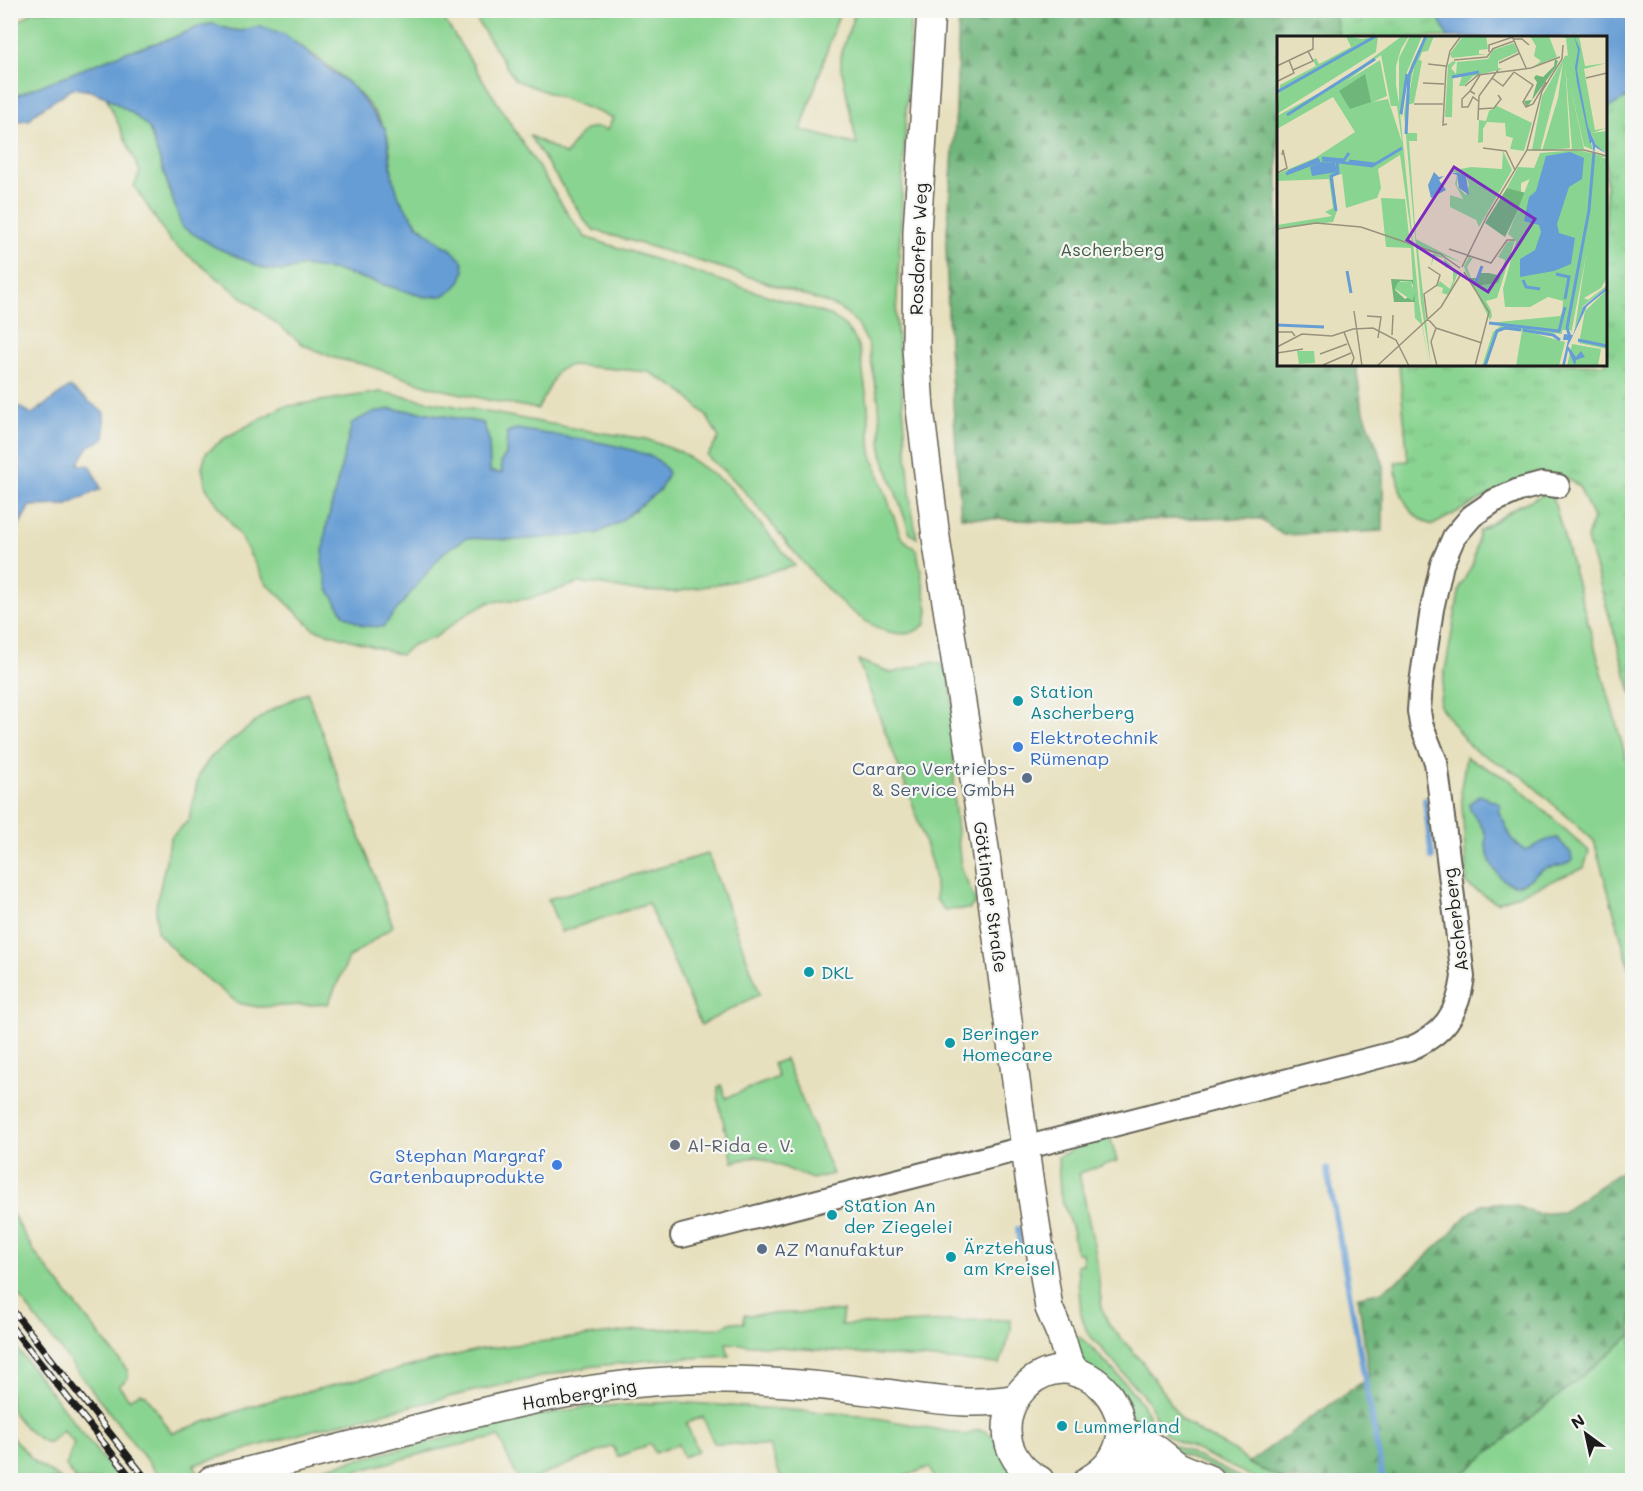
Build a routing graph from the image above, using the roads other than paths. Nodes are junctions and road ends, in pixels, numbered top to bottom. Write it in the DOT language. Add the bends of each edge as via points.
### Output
graph roads {
  1 [pos="931,10"];
  2 [pos="1558,486"];
  3 [pos="929,487"];
  4 [pos="1025,1149"];
  5 [pos="682,1236"];
  6 [pos="1049,1308"];
  7 [pos="1076,1373"];
  8 [pos="1042,1376"];
  9 [pos="1016,1398"];
  10 [pos="955,1403"];
  11 [pos="1122,1429"];
  12 [pos="1007,1431"];
  13 [pos="1112,1461"];
  14 [pos="1178,1466"];
  15 [pos="212,1480"];
  16 [pos="1040,1480"];
  17 [pos="1088,1480"];
  18 [pos="1210,1480"];
  1 -- 3 [label="main road, Rosdorfer Weg" via="915,280 920,409"];
  2 -- 4 [label="street, Ascherberg" via="1542,484 1519,490 1479,511 1454,537 1442,564 1419,711 1436,762 1463,976 1461,995 1445,1025 1426,1042 1409,1049"];
  3 -- 4 [label="main road, Göttinger Straße" via="985,848"];
  4 -- 5 [label="street, Ascherberg"];
  4 -- 6 [label="main road, Göttinger Straße"];
  6 -- 7 [label="main road, Göttinger Straße"];
  6 -- 8 [label="main road, Göttinger Straße"];
  7 -- 8 [label="main road"];
  7 -- 11 [label="main road" via="1097,1381 1112,1397"];
  8 -- 9 [label="main road"];
  9 -- 10 [label="main road, Hambergring"];
  9 -- 12 [label="main road" via="1007,1419"];
  10 -- 12 [label="main road, Hambergring"];
  10 -- 15 [label="main road, Hambergring" via="745,1380 598,1387 509,1405"];
  11 -- 13 [label="main road"];
  11 -- 14 [label="main road"];
  12 -- 16 [label="main road" via="1017,1462"];
  13 -- 14 [label="main road"];
  13 -- 17 [label="main road"];
  14 -- 18 [label="main road"];
}
